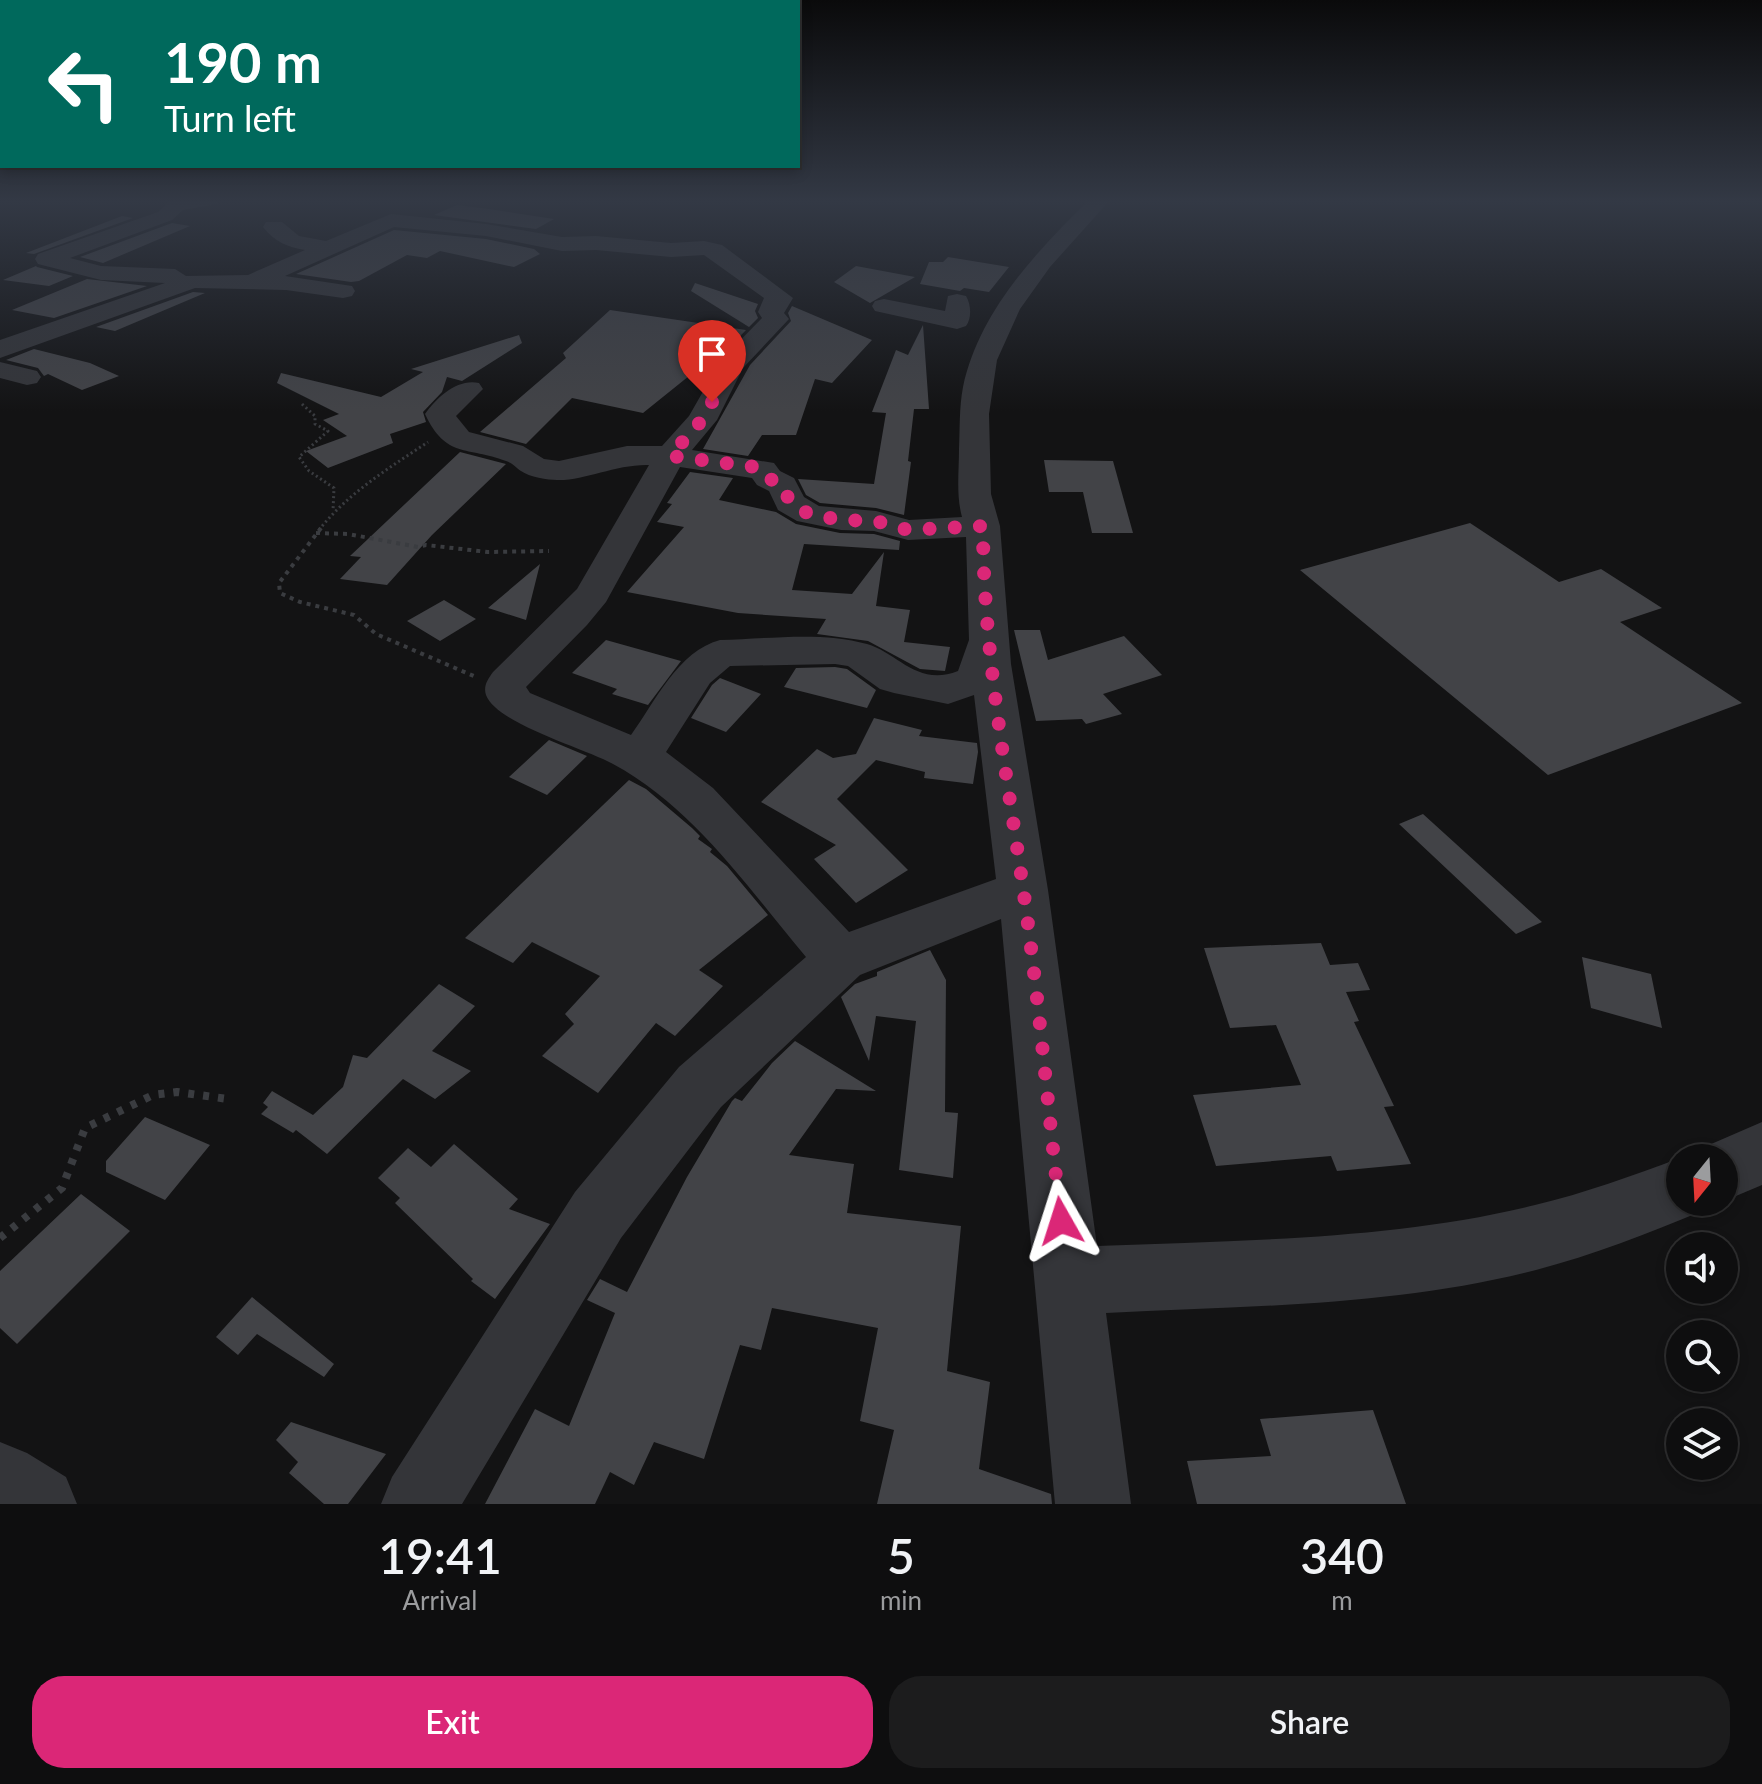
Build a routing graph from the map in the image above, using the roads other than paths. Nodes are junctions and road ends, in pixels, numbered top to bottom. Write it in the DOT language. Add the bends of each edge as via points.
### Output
graph roads {
  1 [pos="90,270"];
  2 [pos="279,270"];
  3 [pos="739,270"];
  4 [pos="1030,270"];
  5 [pos="193,281"];
  6 [pos="254,281"];
  7 [pos="343,291"];
  8 [pos="884,306"];
  9 [pos="966,322"];
  10 [pos="0,350"];
  11 [pos="0,370"];
  12 [pos="27,377"];
  13 [pos="469,389"];
  14 [pos="670,456"];
  15 [pos="983,526"];
  16 [pos="988,641"];
  17 [pos="639,758"];
  18 [pos="1023,890"];
  19 [pos="841,959"];
  20 [pos="1762,1153"];
  21 [pos="1738,1164"];
  22 [pos="1666,1195"];
  23 [pos="1068,1281"];
  24 [pos="0,1480"];
  25 [pos="39,1504"];
  26 [pos="419,1504"];
  27 [pos="1093,1504"];
  1 -- 5 [label="street"];
  2 -- 6 [label="street"];
  3 -- 14 [label="street" via="781,298 771,312 776,319 731,366 702,420"];
  4 -- 9 [label="street"];
  5 -- 6 [label="street"];
  5 -- 10 [label="street"];
  6 -- 7 [label="street"];
  8 -- 9 [label="street"];
  9 -- 15 [label="street" via="977,388 975,485"];
  11 -- 12 [label="street"];
  13 -- 14 [label="street" via="440,414 443,424 466,445 516,454 534,466 559,471 627,455"];
  14 -- 15 [label="street" via="756,467 783,485 795,508 809,514 908,530"];
  14 -- 17 [label="street" via="593,594 504,688 515,703"];
  15 -- 16 [label="street"];
  16 -- 17 [label="street" via="975,679 948,690 894,679 859,655 835,651 720,653 696,673"];
  16 -- 18 [label="street"];
  17 -- 19 [label="street" via="697,800"];
  18 -- 19 [label="street"];
  18 -- 23 [label="street"];
  19 -- 26 [label="street" via="700,1087 598,1215"];
  20 -- 21 [label="street"];
  22 -- 23 [label="street" via="1630,1212 1506,1244 1361,1265"];
  23 -- 27 [label="street"];
  24 -- 25 [label="street"];
}
